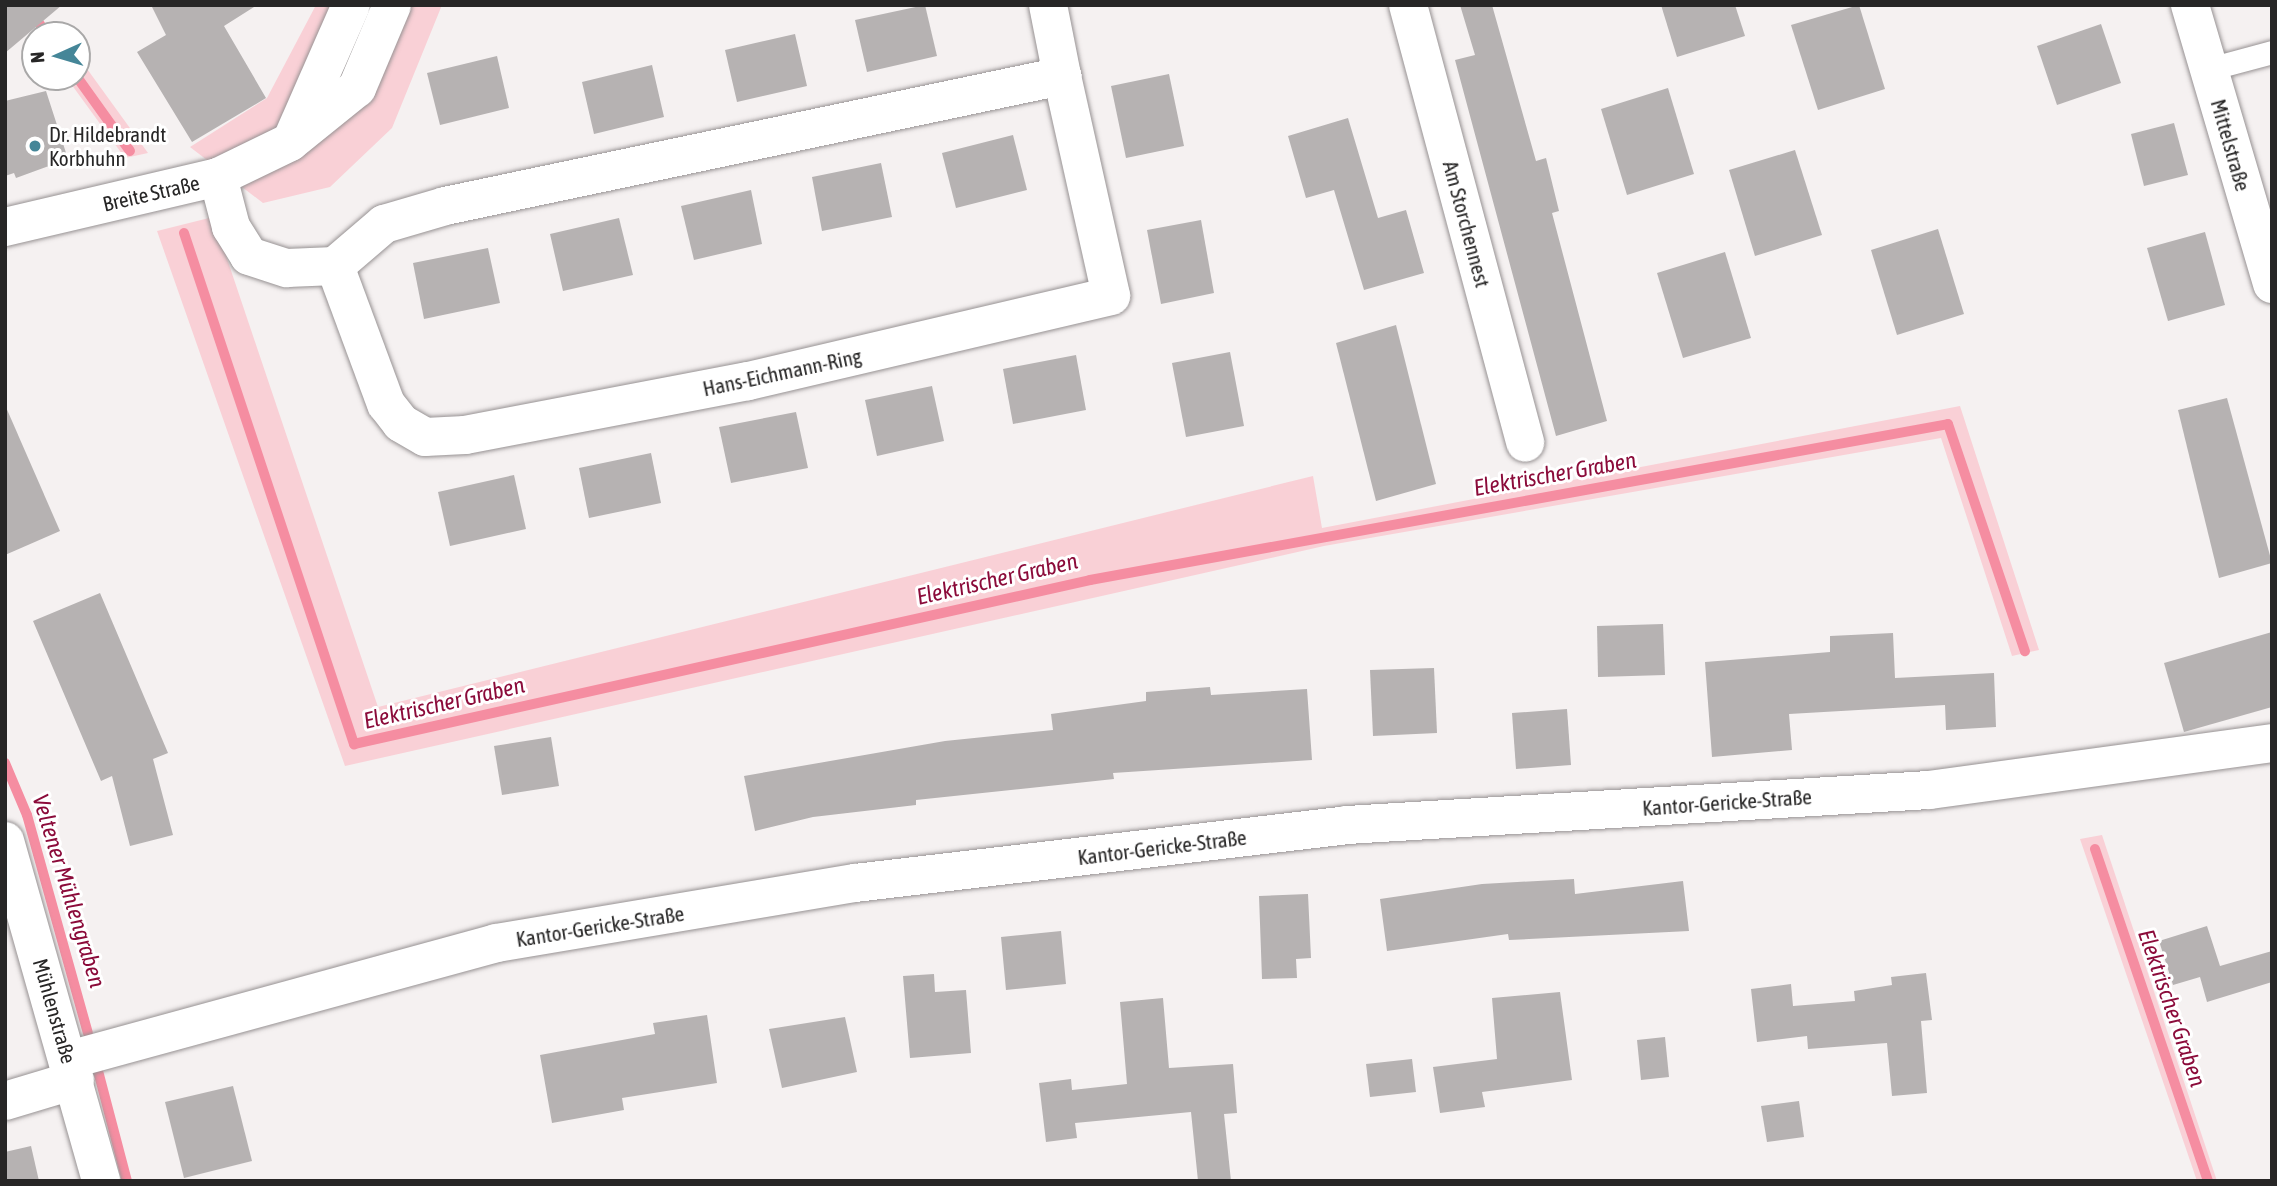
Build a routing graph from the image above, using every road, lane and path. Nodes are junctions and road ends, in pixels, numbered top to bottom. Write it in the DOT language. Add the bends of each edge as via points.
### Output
graph roads {
  1 [pos="351,5"];
  2 [pos="392,5"];
  3 [pos="1048,5"];
  4 [pos="1408,5"];
  5 [pos="2190,5"];
  6 [pos="2272,52"];
  7 [pos="2209,69"];
  8 [pos="1062,76"];
  9 [pos="290,142"];
  10 [pos="218,177"];
  11 [pos="5,227"];
  12 [pos="335,266"];
  13 [pos="2272,284"];
  14 [pos="1525,443"];
  15 [pos="2272,743"];
  16 [pos="5,841"];
  17 [pos="72,1070"];
  18 [pos="5,1101"];
  19 [pos="101,1181"];
  1 -- 9 [label="street"];
  2 -- 9 [label="street, Breite Straße" via="357,88"];
  3 -- 8 [label="street, Hans-Eichmann-Ring"];
  4 -- 14 [label="street, Am Storchennest"];
  5 -- 7 [label="street, Mittelstraße"];
  6 -- 7 [label="lane"];
  7 -- 13 [label="street, Mittelstraße"];
  8 -- 12 [label="street" via="445,206 384,224"];
  8 -- 12 [label="street, Hans-Eichmann-Ring" via="1111,296 748,381 465,435 425,437 401,423 386,404"];
  9 -- 10 [label="street, Breite Straße"];
  10 -- 11 [label="street, Breite Straße"];
  10 -- 12 [label="street" via="231,227 249,256 287,268"];
  15 -- 17 [label="street, Kantor-Gericke-Straße" via="1929,790 1347,825 855,883 496,943"];
  16 -- 17 [label="street, Mühlenstraße"];
  17 -- 18 [label="street, Kantor-Gericke-Straße"];
  17 -- 19 [label="street, Mühlenstraße"];
}
